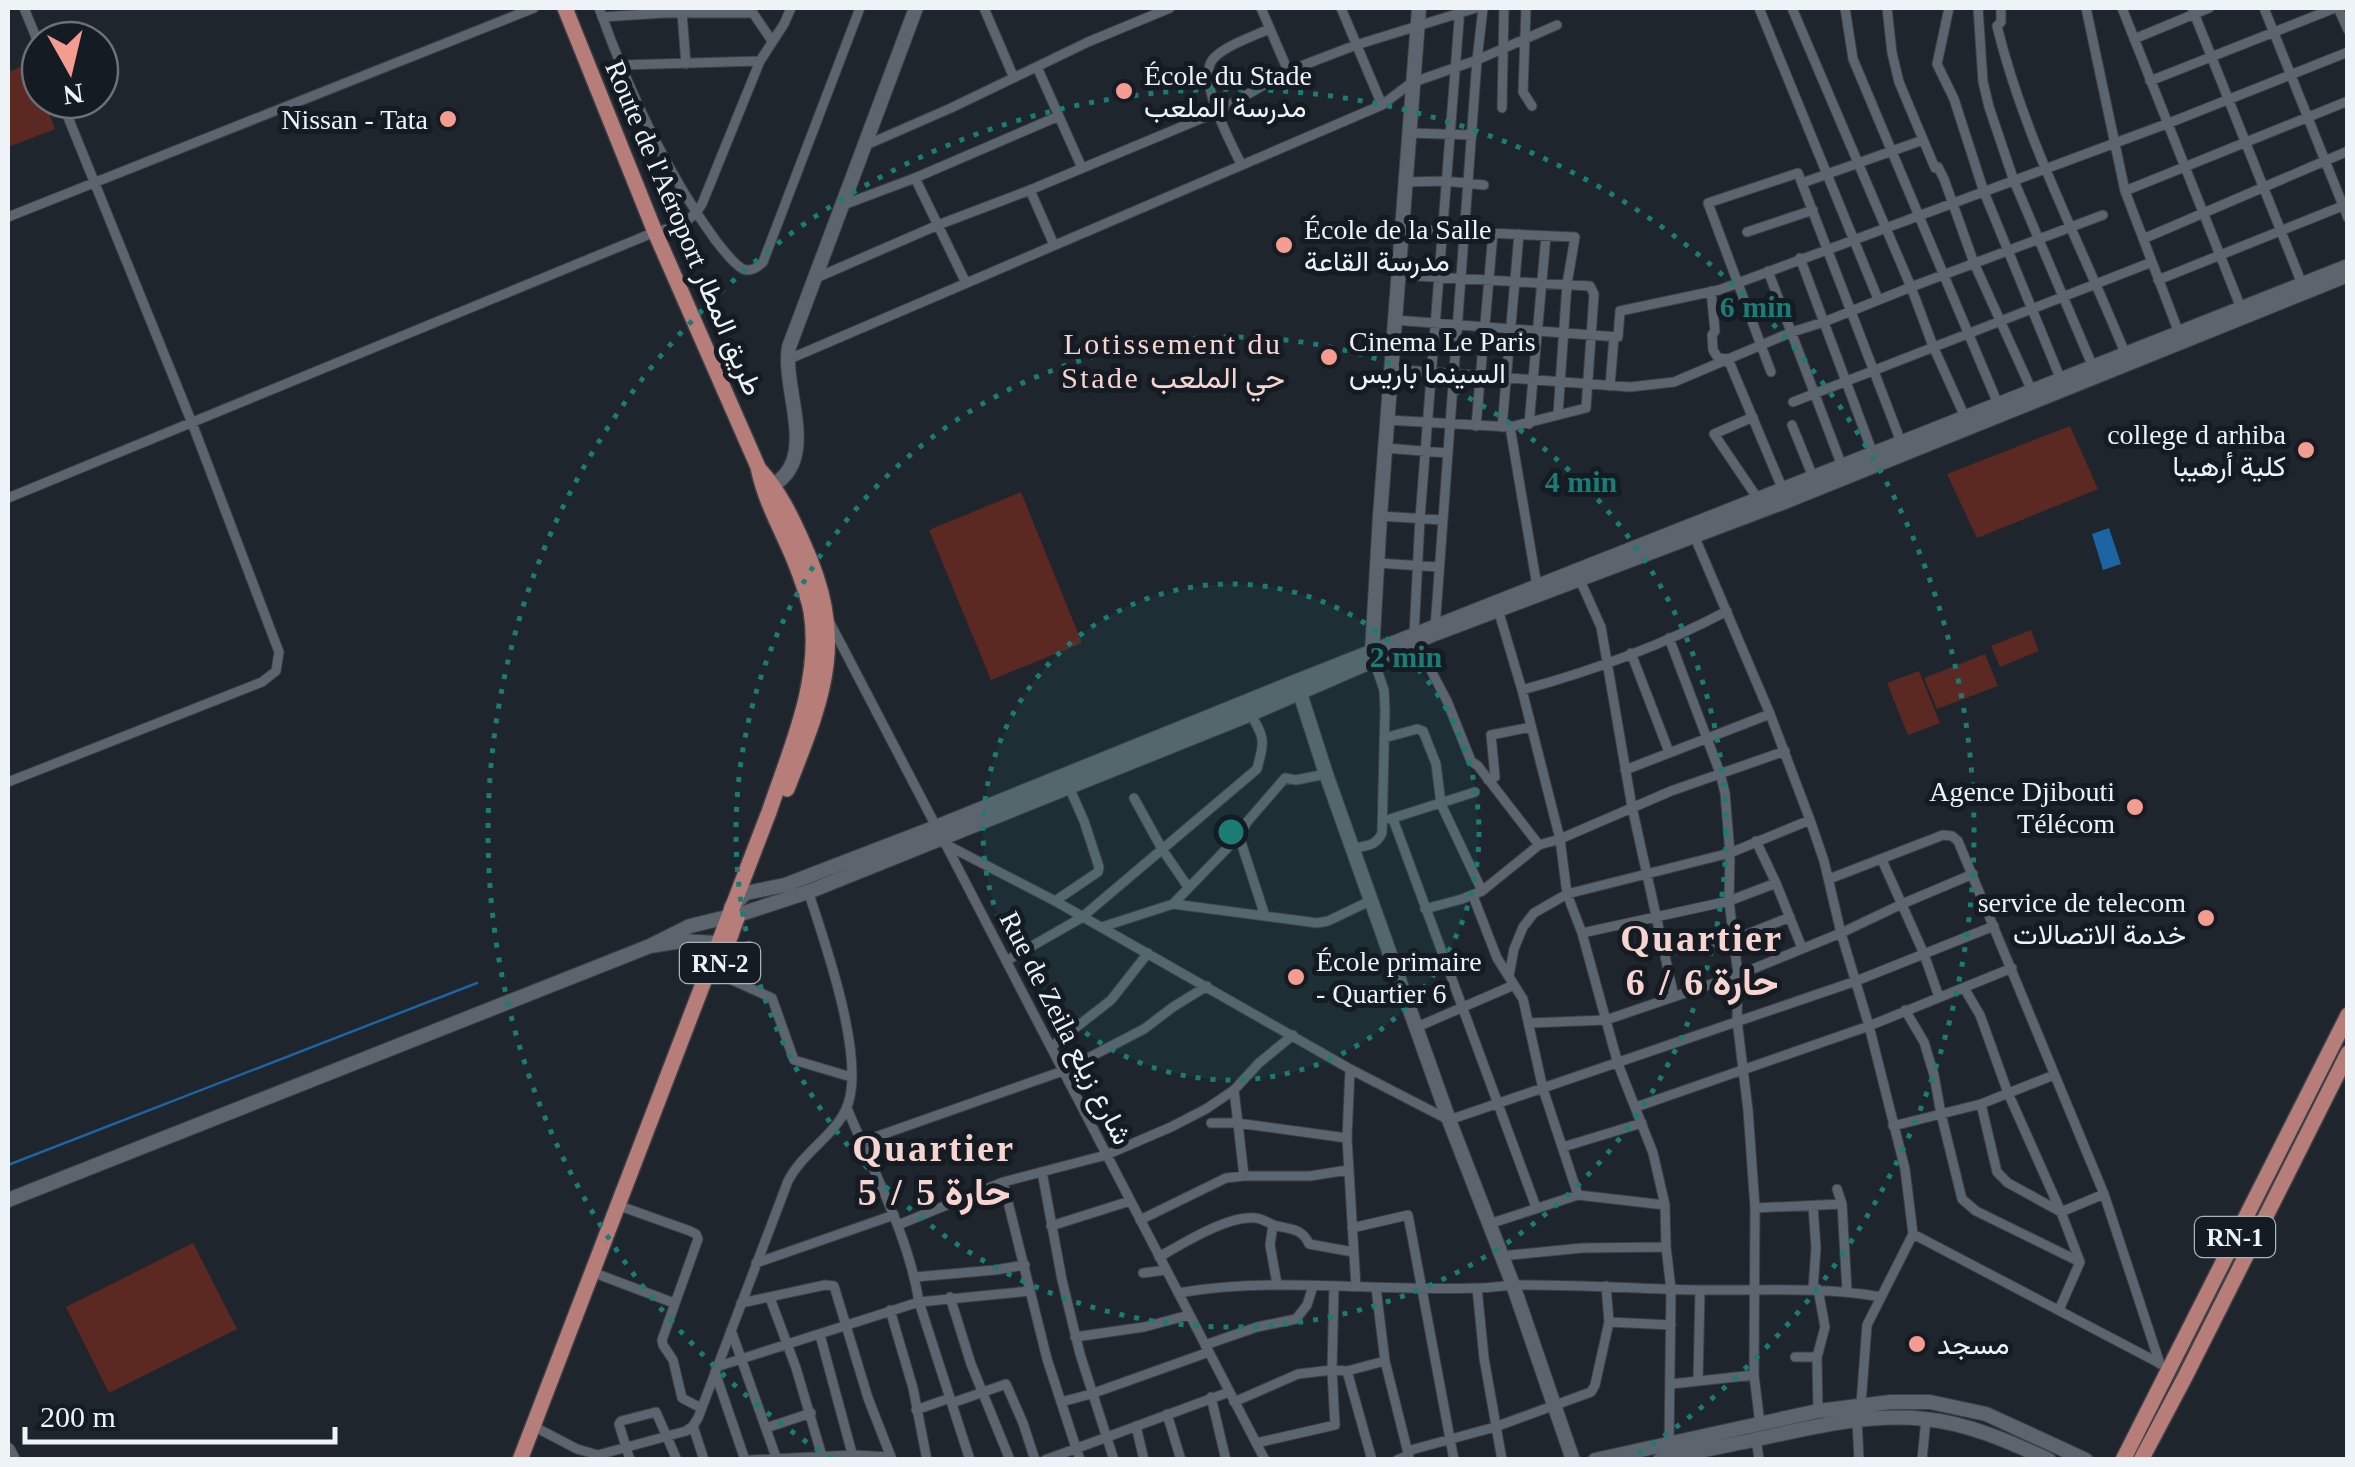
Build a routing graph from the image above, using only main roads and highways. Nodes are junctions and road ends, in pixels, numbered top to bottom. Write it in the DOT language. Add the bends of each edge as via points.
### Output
graph roads {
  1 [pos="565,8"];
  2 [pos="768,488"];
  3 [pos="729,923"];
  4 [pos="2348,1015"];
  5 [pos="2348,1052"];
  6 [pos="536,1428"];
  7 [pos="520,1460"];
  8 [pos="529,1460"];
  9 [pos="2124,1460"];
  10 [pos="2141,1460"];
  1 -- 2 [label="main road, Route de l'Aéroport طريق المطار / RN-2"];
  2 -- 3 [label="main road, RN-2" via="810,608 814,648 802,715"];
  2 -- 3 [label="main road, RN-2" via="822,590 827,670 812,725"];
  3 -- 6 [label="main road, RN-2"];
  4 -- 9 [label="main road, RN-1" via="2164,1366"];
  5 -- 10 [label="main road, RN-1"];
  6 -- 7 [label="main road, RN-2"];
  6 -- 8 [label="main road, RN-2"];
}
